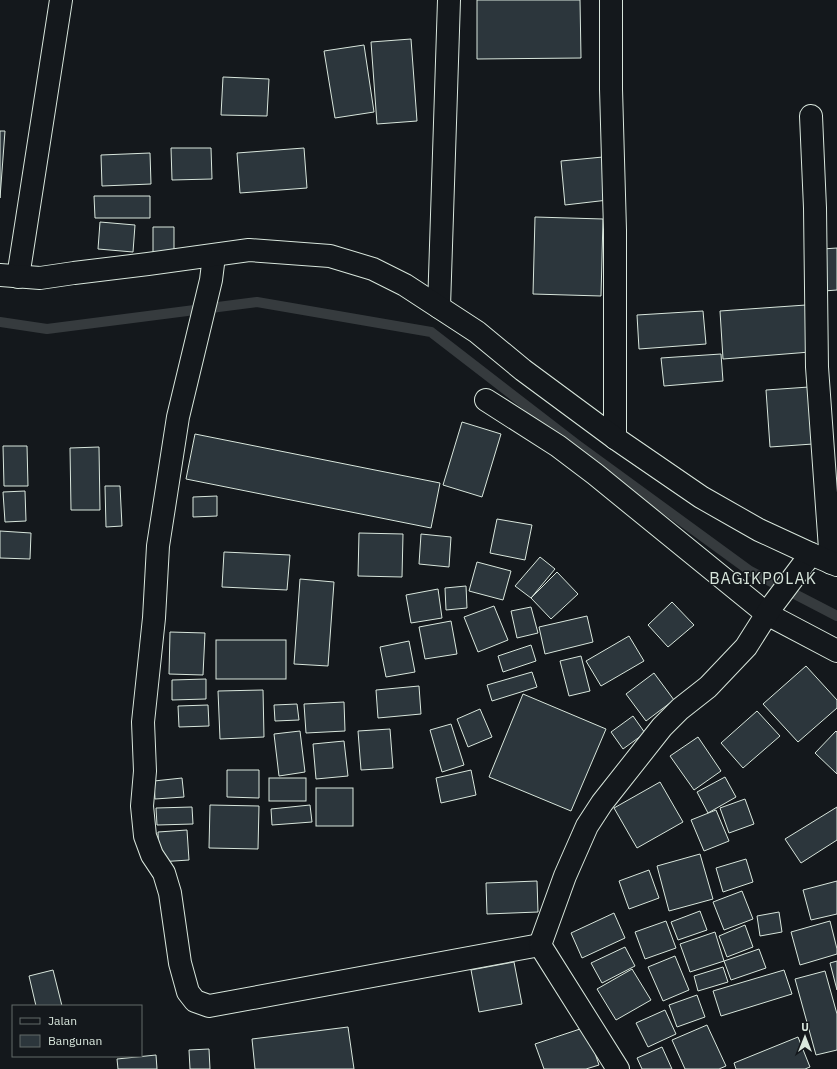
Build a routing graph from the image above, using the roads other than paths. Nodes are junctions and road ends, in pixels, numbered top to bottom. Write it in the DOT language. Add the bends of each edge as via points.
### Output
graph roads {
  1 [pos="61,0"];
  2 [pos="449,0"];
  3 [pos="610,0"];
  4 [pos="811,116"];
  5 [pos="214,256"];
  6 [pos="9,276"];
  7 [pos="439,307"];
  8 [pos="486,400"];
  9 [pos="615,438"];
  10 [pos="811,554"];
  11 [pos="834,564"];
  12 [pos="770,610"];
  13 [pos="837,651"];
  14 [pos="540,945"];
  15 [pos="618,1069"];
  1 -- 6 [label="street"];
  2 -- 7 [label="street"];
  3 -- 9 [label="street" via="615,230"];
  4 -- 11 [label="street" via="817,367"];
  5 -- 6 [label="street" via="40,278"];
  5 -- 7 [label="street" via="249,250 330,256 373,269 405,285"];
  5 -- 14 [label="street" via="211,280 178,417 158,546 154,618 143,722 145,771 142,806 145,836 152,855 164,873 170,893 180,963 188,992 195,1002 209,1006"];
  7 -- 9 [label="street" via="477,332 523,370"];
  8 -- 12 [label="street" via="558,446"];
  9 -- 10 [label="street" via="701,498 759,530"];
  10 -- 11 [label="street"];
  10 -- 12 [label="street"];
  12 -- 13 [label="street"];
  12 -- 14 [label="street" via="746,647 708,688 680,709 662,727 602,803 587,826 565,876"];
  14 -- 15 [label="street"];
}
